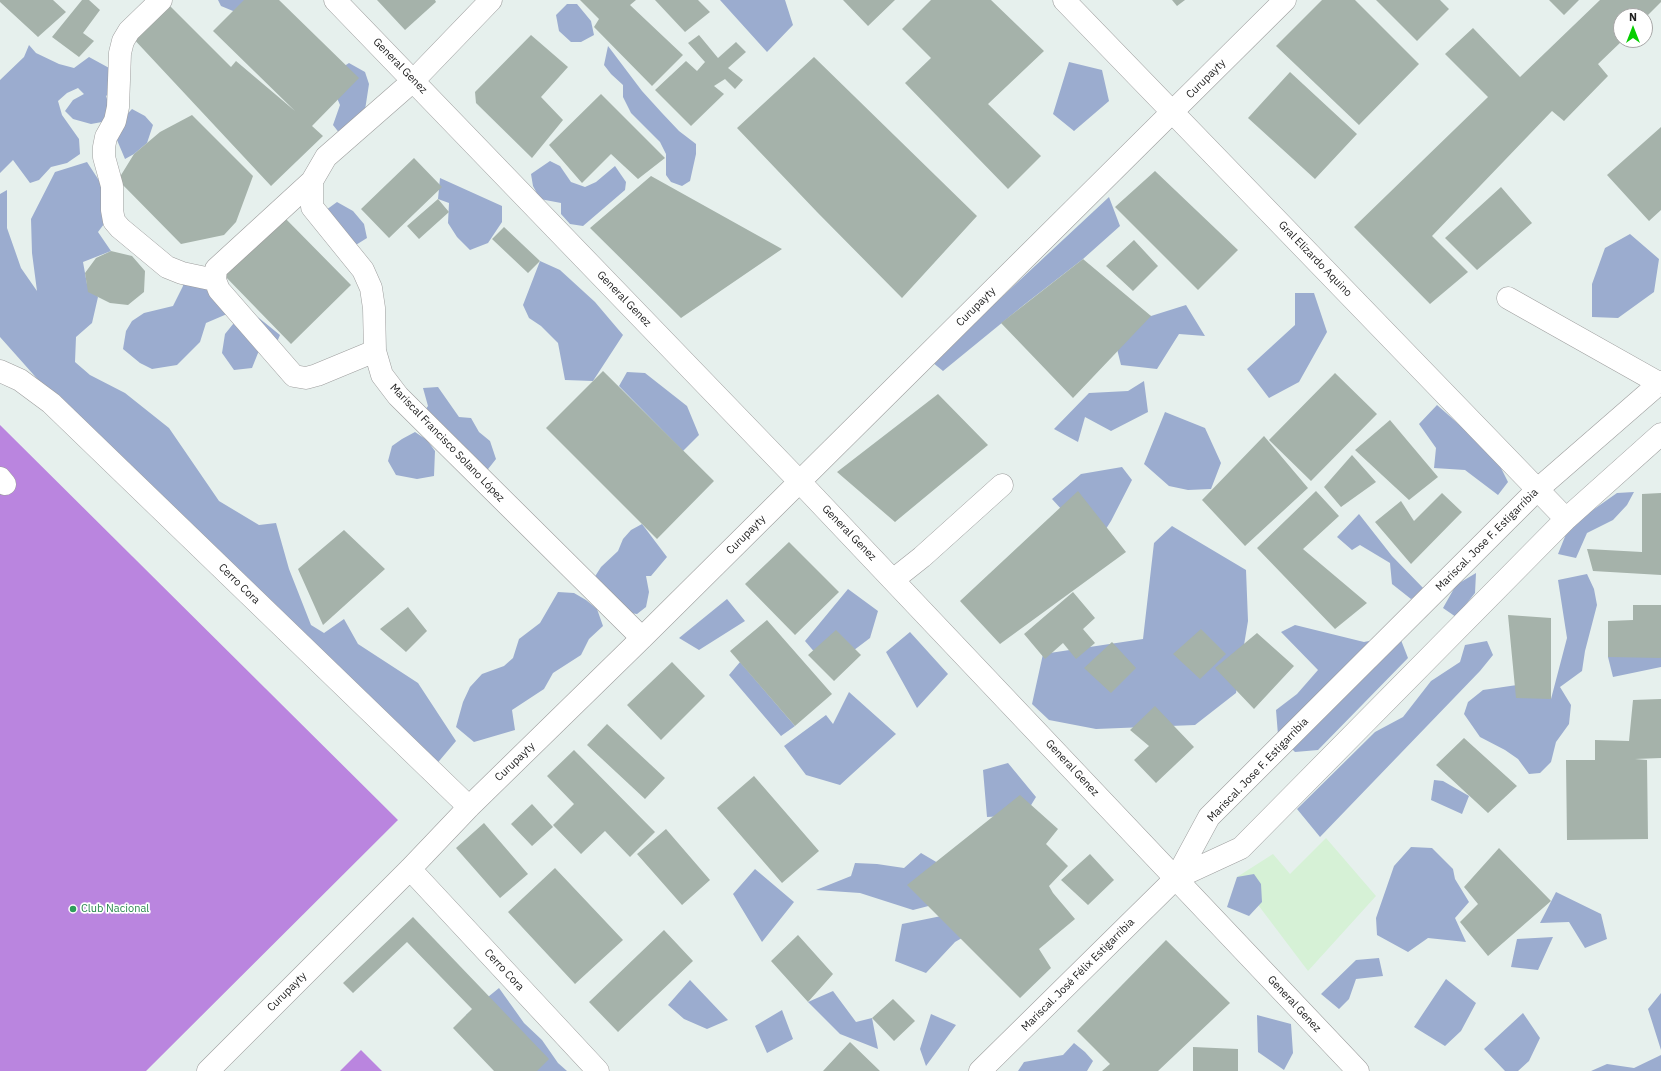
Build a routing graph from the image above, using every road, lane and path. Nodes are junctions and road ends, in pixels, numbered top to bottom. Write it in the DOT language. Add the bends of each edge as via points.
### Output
graph roads {
  1 [pos="161,0"];
  2 [pos="335,0"];
  3 [pos="491,0"];
  4 [pos="1064,0"];
  5 [pos="1285,0"];
  6 [pos="414,80"];
  7 [pos="1174,112"];
  8 [pos="312,181"];
  9 [pos="215,280"];
  10 [pos="1508,298"];
  11 [pos="376,351"];
  12 [pos="0,371"];
  13 [pos="1660,383"];
  14 [pos="1661,434"];
  15 [pos="799,481"];
  16 [pos="1002,485"];
  17 [pos="1538,489"];
  18 [pos="1566,519"];
  19 [pos="893,580"];
  20 [pos="642,638"];
  21 [pos="470,807"];
  22 [pos="410,869"];
  23 [pos="1176,878"];
  24 [pos="208,1071"];
  25 [pos="598,1071"];
  26 [pos="980,1071"];
  27 [pos="1358,1071"];
  1 -- 9 [label="street" via="129,31 120,53 118,107 115,121 106,137 104,157 111,179 114,221 166,267"];
  2 -- 6 [label="street, General Genez"];
  3 -- 6 [label="street"];
  4 -- 7 [label="street, Gral Elizardo Aquino"];
  5 -- 7 [label="street, Curupayty"];
  6 -- 8 [label="street" via="326,157"];
  6 -- 15 [label="street, General Genez"];
  7 -- 15 [label="street, Curupayty"];
  7 -- 17 [label="street, Gral Elizardo Aquino"];
  8 -- 9 [label="street" via="216,269"];
  8 -- 11 [label="street, Mariscal Francisco Solano López" via="312,207 363,270 371,288"];
  9 -- 11 [label="street" via="219,290 294,376 306,378 317,375"];
  10 -- 13 [label="street"];
  11 -- 20 [label="street, Mariscal Francisco Solano López" via="382,375 398,396"];
  12 -- 21 [label="street, Cerro Cora" via="20,380 51,402"];
  13 -- 17 [label="street, Mariscal. Jose F. Estigarribia"];
  14 -- 18 [label="street"];
  15 -- 19 [label="street, General Genez"];
  15 -- 20 [label="street, Curupayty"];
  16 -- 19 [label="street"];
  17 -- 18 [label="street, Gral Elizardo Aquino"];
  17 -- 23 [label="street, Mariscal. Jose F. Estigarribia" via="1209,817"];
  18 -- 23 [label="street" via="1241,848"];
  19 -- 23 [label="street, General Genez"];
  20 -- 21 [label="street, Curupayty"];
  21 -- 22 [label="street, Curupayty"];
  22 -- 24 [label="street, Curupayty"];
  22 -- 25 [label="street, Cerro Cora"];
  23 -- 26 [label="street, Mariscal. José Félix Estigarribia"];
  23 -- 27 [label="street, General Genez"];
}
